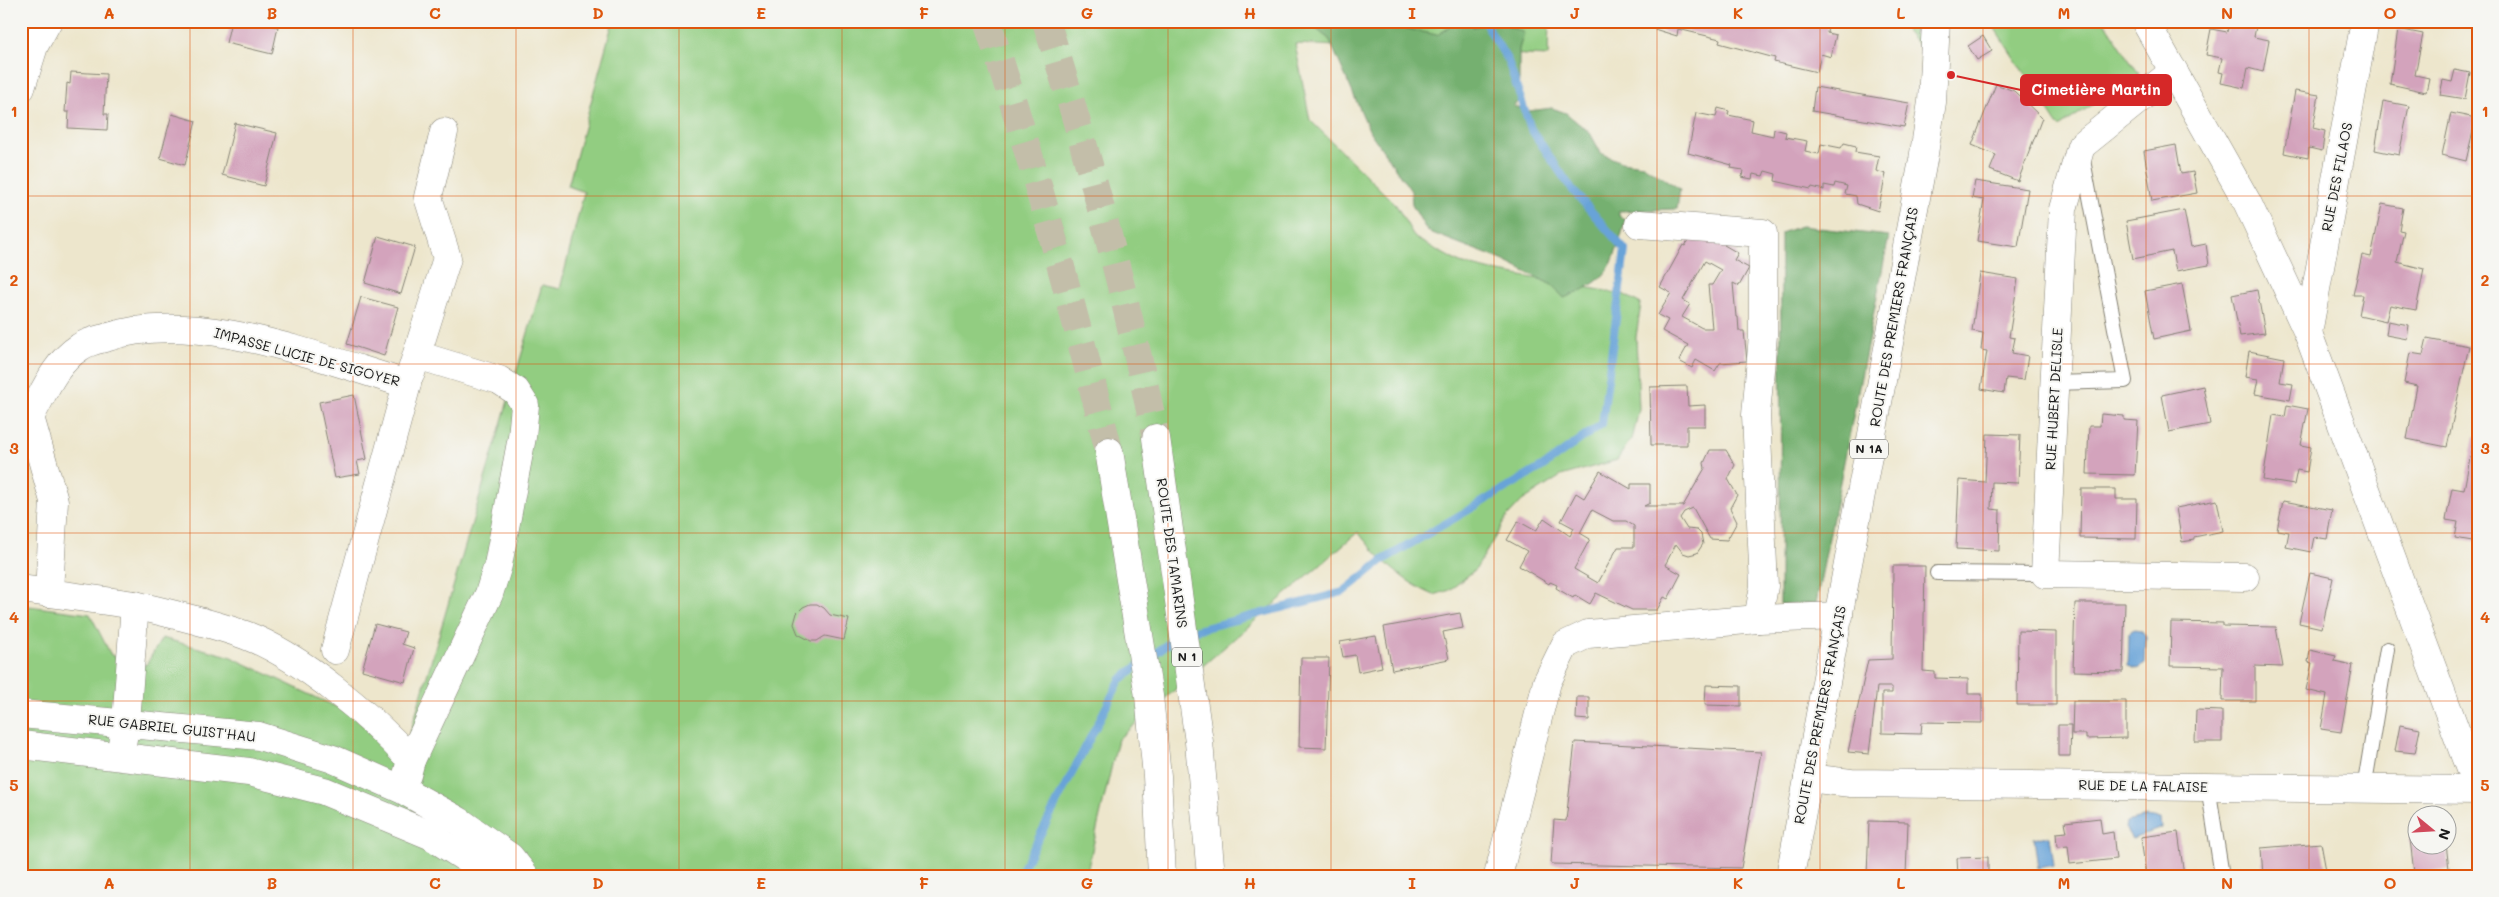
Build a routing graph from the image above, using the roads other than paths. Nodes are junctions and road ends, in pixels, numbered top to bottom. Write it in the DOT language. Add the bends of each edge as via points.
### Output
graph roads {
  1 [pos="48,21"];
  2 [pos="1936,21"];
  3 [pos="2145,21"];
  4 [pos="2366,21"];
  5 [pos="2174,72"];
  6 [pos="21,88"];
  7 [pos="444,132"];
  8 [pos="2081,146"];
  9 [pos="1639,224"];
  10 [pos="2308,333"];
  11 [pos="418,355"];
  12 [pos="2053,383"];
  13 [pos="407,384"];
  14 [pos="1156,438"];
  15 [pos="1109,452"];
  16 [pos="1936,574"];
  17 [pos="2045,574"];
  18 [pos="2245,577"];
  19 [pos="21,589"];
  20 [pos="49,593"];
  21 [pos="135,605"];
  22 [pos="1839,616"];
  23 [pos="1758,619"];
  24 [pos="2387,649"];
  25 [pos="335,650"];
  26 [pos="21,714"];
  27 [pos="126,722"];
  28 [pos="21,745"];
  29 [pos="120,755"];
  30 [pos="411,760"];
  31 [pos="1808,778"];
  32 [pos="2208,786"];
  33 [pos="2364,789"];
  34 [pos="403,790"];
  35 [pos="2478,790"];
  36 [pos="493,876"];
  37 [pos="525,876"];
  38 [pos="1162,876"];
  39 [pos="1211,876"];
  40 [pos="1498,876"];
  41 [pos="1790,876"];
  42 [pos="2222,876"];
  1 -- 6 [label="main road" via="34,46"];
  2 -- 22 [label="main road, ROUTE DES PREMIERS FRANÇAIS / N 1A" via="1932,102"];
  3 -- 5 [label="main road"];
  4 -- 10 [label="main road, RUE DES FILAOS"];
  5 -- 8 [label="main road"];
  5 -- 10 [label="main road" via="2247,202"];
  7 -- 11 [label="main road" via="428,198 448,258"];
  8 -- 12 [label="main road, RUE HUBERT DELISLE" via="2063,209"];
  8 -- 12 [label="lane" via="2125,381"];
  9 -- 23 [label="main road" via="1763,233 1763,335 1756,416 1764,586"];
  10 -- 35 [label="main road"];
  11 -- 13 [label="main road"];
  11 -- 30 [label="main road" via="499,380 516,391 525,405 498,565 489,594"];
  12 -- 17 [label="main road, RUE HUBERT DELISLE"];
  13 -- 20 [label="main road, IMPASSE LUCIE DE SIGOYER" via="221,331 171,328 125,331 81,346 54,371 30,417 54,501"];
  13 -- 25 [label="main road, IMPASSE LUCIE DE SIGOYER"];
  14 -- 39 [label="main road, ROUTE DES TAMARINS / N 1" via="1199,742"];
  15 -- 38 [label="main road" via="1148,696 1157,776"];
  16 -- 17 [label="lane"];
  17 -- 18 [label="main road"];
  19 -- 20 [label="main road"];
  20 -- 21 [label="main road"];
  21 -- 27 [label="main road"];
  21 -- 30 [label="main road" via="196,619 247,636 287,658 334,689 384,730"];
  22 -- 23 [label="main road"];
  22 -- 31 [label="main road, ROUTE DES PREMIERS FRANÇAIS / N 1A"];
  23 -- 40 [label="main road" via="1588,634 1565,645 1547,682"];
  24 -- 33 [label="lane"];
  26 -- 27 [label="main road, RUE GABRIEL GUIST'HAU"];
  27 -- 29 [label="main road"];
  27 -- 34 [label="main road, RUE GABRIEL GUIST'HAU" via="259,736 333,759"];
  28 -- 29 [label="main road"];
  29 -- 36 [label="main road" via="249,772 324,791 430,835"];
  30 -- 34 [label="main road"];
  31 -- 32 [label="main road, RUE DE LA FALAISE" via="1851,783"];
  31 -- 41 [label="main road, ROUTE DES PREMIERS FRANÇAIS / N 1A"];
  32 -- 33 [label="main road, RUE DE LA FALAISE"];
  32 -- 42 [label="lane"];
  33 -- 35 [label="main road, RUE DE LA FALAISE"];
  34 -- 37 [label="main road, RUE GABRIEL GUIST'HAU" via="459,821 510,857"];
}
